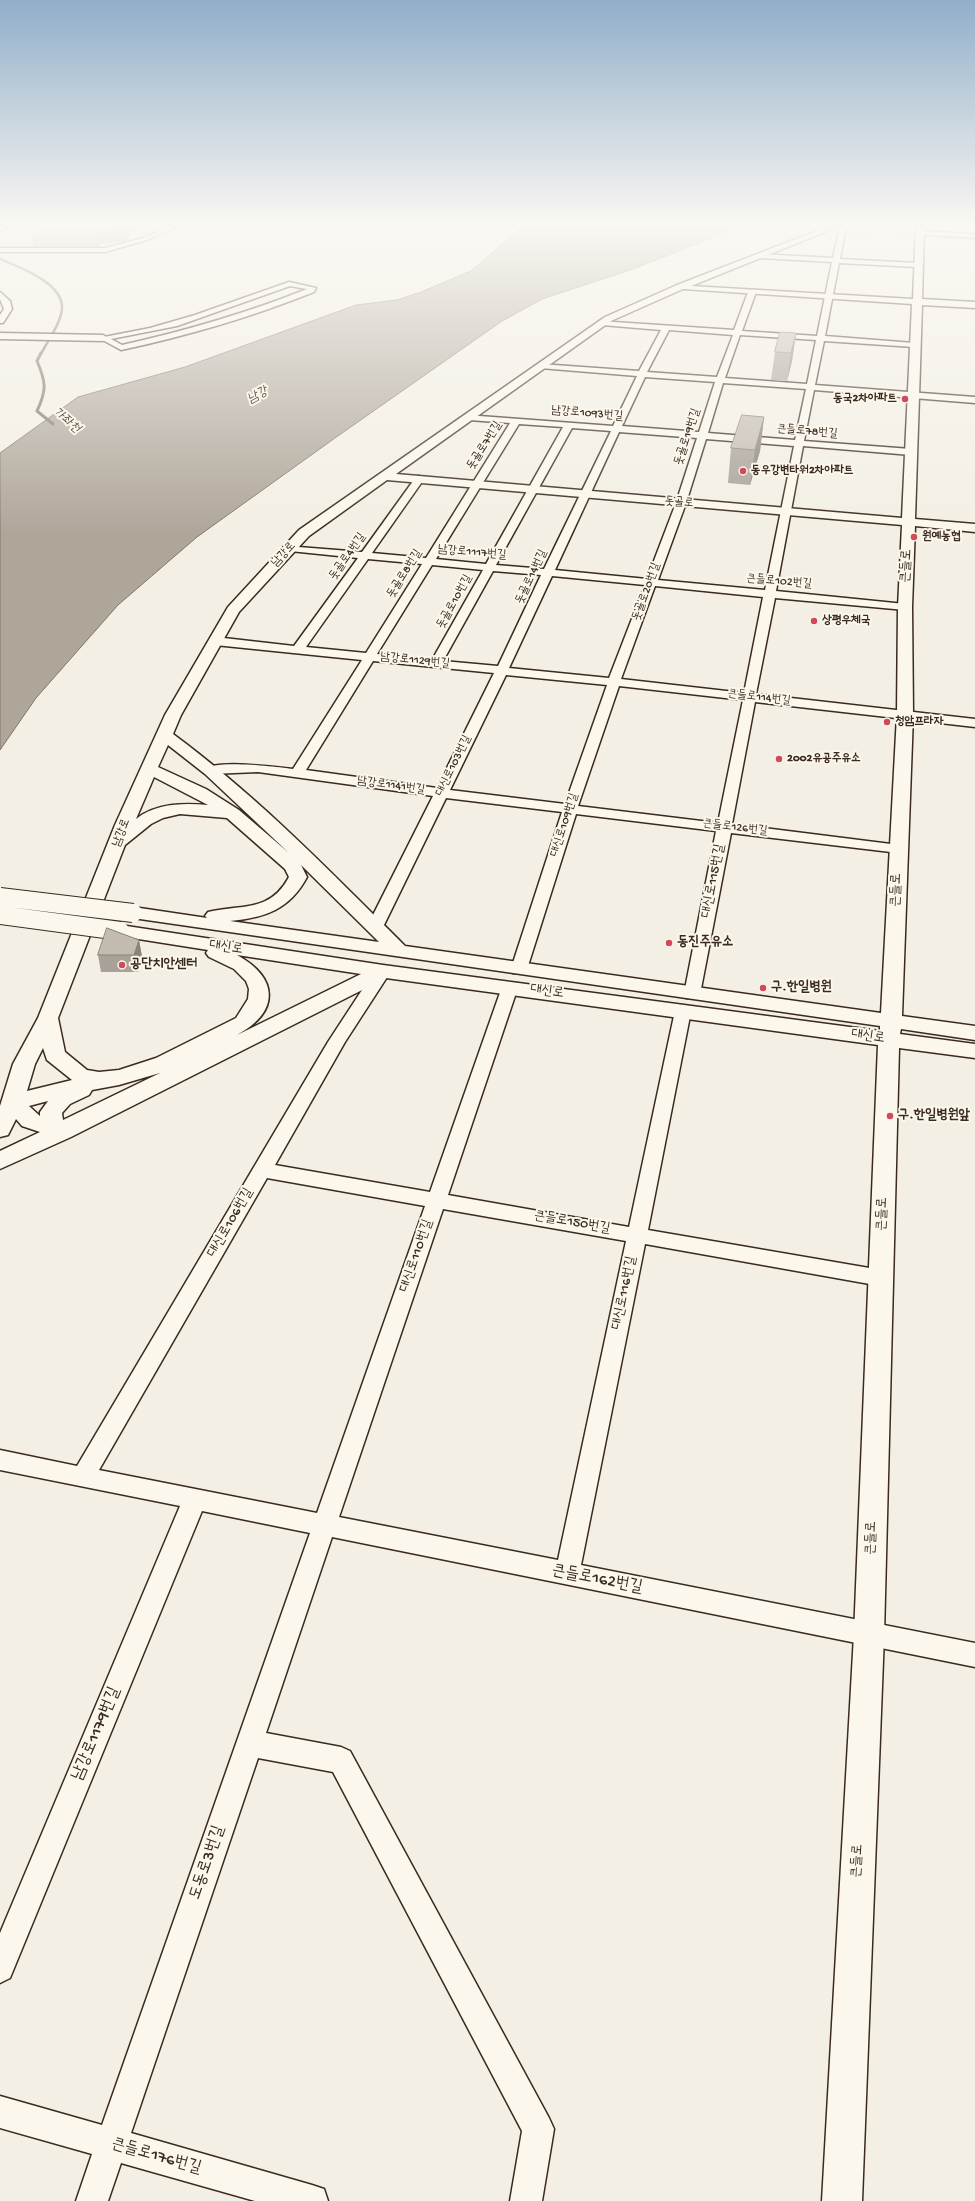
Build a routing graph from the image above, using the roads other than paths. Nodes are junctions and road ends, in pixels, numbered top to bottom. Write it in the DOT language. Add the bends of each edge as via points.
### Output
graph roads {
  1 [pos="149,330"];
  2 [pos="196,330"];
  3 [pos="592,330"];
  4 [pos="665,330"];
  5 [pos="691,330"];
  6 [pos="739,330"];
  7 [pos="822,330"];
  8 [pos="915,330"];
  9 [pos="738,333"];
  10 [pos="4,336"];
  11 [pos="103,338"];
  12 [pos="821,338"];
  13 [pos="914,344"];
  14 [pos="540,366"];
  15 [pos="642,374"];
  16 [pos="720,380"];
  17 [pos="810,387"];
  18 [pos="912,395"];
  19 [pos="975,400"];
  20 [pos="469,417"];
  21 [pos="516,421"];
  22 [pos="569,425"];
  23 [pos="616,429"];
  24 [pos="702,436"];
  25 [pos="799,443"];
  26 [pos="911,452"];
  27 [pos="384,476"];
  28 [pos="418,479"];
  29 [pos="476,484"];
  30 [pos="532,490"];
  31 [pos="585,494"];
  32 [pos="681,503"];
  33 [pos="786,512"];
  34 [pos="909,523"];
  35 [pos="975,528"];
  36 [pos="290,548"];
  37 [pos="365,555"];
  38 [pos="428,561"];
  39 [pos="489,567"];
  40 [pos="548,573"];
  41 [pos="651,583"];
  42 [pos="770,594"];
  43 [pos="905,607"];
  44 [pos="215,641"];
  45 [pos="298,649"];
  46 [pos="369,656"];
  47 [pos="436,663"];
  48 [pos="502,670"];
  49 [pos="614,682"];
  50 [pos="750,697"];
  51 [pos="905,715"];
  52 [pos="975,723"];
  53 [pos="164,735"];
  54 [pos="149,769"];
  55 [pos="211,770"];
  56 [pos="297,774"];
  57 [pos="441,793"];
  58 [pos="570,809"];
  59 [pos="233,814"];
  60 [pos="724,826"];
  61 [pos="118,842"];
  62 [pos="899,849"];
  63 [pos="0,897"];
  64 [pos="0,915"];
  65 [pos="166,918"];
  66 [pos="375,927"];
  67 [pos="166,939"];
  68 [pos="399,951"];
  69 [pos="519,969"];
  70 [pos="383,971"];
  71 [pos="510,987"];
  72 [pos="687,1002"];
  73 [pos="48,1018"];
  74 [pos="890,1031"];
  75 [pos="975,1034"];
  76 [pos="975,1051"];
  77 [pos="106,1079"];
  78 [pos="13,1102"];
  79 [pos="0,1129"];
  80 [pos="58,1130"];
  81 [pos="0,1162"];
  82 [pos="262,1170"];
  83 [pos="437,1200"];
  84 [pos="637,1235"];
  85 [pos="881,1278"];
  86 [pos="0,1460"];
  87 [pos="82,1477"];
  88 [pos="195,1499"];
  89 [pos="325,1526"];
  90 [pos="567,1574"];
  91 [pos="869,1635"];
  92 [pos="975,1656"];
  93 [pos="250,1743"];
  94 [pos="0,1968"];
  95 [pos="0,2112"];
  96 [pos="111,2144"];
  97 [pos="92,2201"];
  98 [pos="312,2201"];
  99 [pos="526,2201"];
  100 [pos="842,2201"];
  1 -- 11 [label="street"];
  2 -- 11 [label="street" via="121,348"];
  3 -- 14 [label="street, 남강로"];
  4 -- 15 [label="street, 돗골로14번길"];
  5 -- 9 [label="street"];
  6 -- 9 [label="street, 돗골로19번길"];
  7 -- 12 [label="street, 대신로115번길"];
  8 -- 13 [label="street, 큰들로"];
  9 -- 12 [label="street"];
  9 -- 16 [label="street, 돗골로19번길"];
  10 -- 11 [label="street"];
  12 -- 13 [label="street"];
  12 -- 17 [label="street, 대신로115번길"];
  13 -- 18 [label="street, 큰들로"];
  14 -- 15 [label="street"];
  14 -- 20 [label="street, 남강로"];
  15 -- 16 [label="street"];
  15 -- 23 [label="street, 돗골로14번길"];
  16 -- 17 [label="street"];
  16 -- 24 [label="street, 돗골로19번길"];
  17 -- 18 [label="street"];
  17 -- 25 [label="street, 대신로115번길"];
  18 -- 19 [label="street"];
  18 -- 26 [label="street, 큰들로"];
  20 -- 21 [label="street, 남강로1093번길"];
  20 -- 27 [label="street, 남강로"];
  21 -- 22 [label="street, 남강로1093번길"];
  21 -- 29 [label="street, 돗골로7번길"];
  22 -- 23 [label="street, 남강로1093번길"];
  22 -- 30 [label="street, 돗골로10번길"];
  23 -- 24 [label="street, 남강로1093번길"];
  23 -- 31 [label="street, 돗골로14번길"];
  24 -- 25 [label="street, 큰들로78번길"];
  24 -- 32 [label="street, 돗골로19번길"];
  25 -- 26 [label="street, 큰들로78번길"];
  25 -- 33 [label="street, 대신로115번길"];
  26 -- 34 [label="street, 큰들로"];
  27 -- 28 [label="street, 돗골로"];
  27 -- 36 [label="street, 남강로" via="304,533"];
  28 -- 29 [label="street, 돗골로"];
  28 -- 37 [label="street, 돗골로4번길"];
  29 -- 30 [label="street, 돗골로"];
  29 -- 38 [label="street, 돗골로8번길"];
  30 -- 31 [label="street, 돗골로"];
  30 -- 39 [label="street, 돗골로10번길"];
  31 -- 32 [label="street, 돗골로"];
  31 -- 40 [label="street, 돗골로14번길"];
  32 -- 33 [label="street, 돗골로"];
  32 -- 41 [label="street, 돗골로20번길"];
  33 -- 34 [label="street, 돗골로"];
  33 -- 42 [label="street, 대신로115번길"];
  34 -- 35 [label="street, 돗골로"];
  34 -- 43 [label="street, 큰들로"];
  36 -- 37 [label="street, 남강로1117번길"];
  36 -- 44 [label="street, 남강로" via="232,610"];
  37 -- 38 [label="street, 남강로1117번길"];
  37 -- 45 [label="street, 돗골로4번길"];
  38 -- 39 [label="street, 남강로1117번길"];
  38 -- 46 [label="street, 돗골로8번길"];
  39 -- 40 [label="street, 남강로1117번길"];
  39 -- 47 [label="street, 돗골로10번길"];
  40 -- 41 [label="street, 남강로1117번길"];
  40 -- 48 [label="street, 돗골로14번길"];
  41 -- 42 [label="street, 큰들로102번길"];
  41 -- 49 [label="street, 돗골로20번길"];
  42 -- 43 [label="street, 큰들로102번길"];
  42 -- 50 [label="street, 대신로115번길"];
  43 -- 51 [label="street, 큰들로"];
  44 -- 45 [label="street, 남강로1129번길"];
  44 -- 53 [label="street, 남강로"];
  45 -- 46 [label="street, 남강로1129번길"];
  46 -- 47 [label="street, 남강로1129번길"];
  46 -- 56 [label="street, 돗골로8번길"];
  47 -- 48 [label="street, 남강로1129번길"];
  48 -- 49 [label="street, 남강로1129번길"];
  48 -- 57 [label="street, 대신로103번길"];
  49 -- 50 [label="street, 큰들로114번길"];
  49 -- 58 [label="street, 대신로109번길"];
  50 -- 51 [label="street, 큰들로114번길"];
  50 -- 60 [label="street, 대신로115번길"];
  51 -- 52 [label="street, 큰들로114번길"];
  51 -- 62 [label="street, 큰들로"];
  53 -- 54 [label="street, 남강로"];
  53 -- 55 [label="street"];
  54 -- 55 [label="street"];
  54 -- 59 [label="street" via="200,793"];
  54 -- 61 [label="street, 남강로"];
  55 -- 56 [label="street, 남강로1141번길" via="258,768"];
  55 -- 66 [label="street"];
  56 -- 57 [label="street, 남강로1141번길"];
  57 -- 58 [label="street, 남강로1141번길"];
  57 -- 66 [label="street, 대신로103번길"];
  58 -- 60 [label="street, 큰들로126번길"];
  58 -- 69 [label="street, 대신로109번길"];
  59 -- 61 [label="street" via="184,808 157,812 135,826"];
  59 -- 65 [label="street" via="293,866 298,877 294,888 283,900 244,913"];
  60 -- 62 [label="street, 큰들로126번길"];
  60 -- 72 [label="street, 대신로115번길"];
  61 -- 73 [label="street, 남강로"];
  62 -- 74 [label="street, 큰들로"];
  63 -- 65 [label="street, 대신로, bridge"];
  64 -- 67 [label="street, 대신로, bridge"];
  65 -- 68 [label="street, 대신로"];
  66 -- 68 [label="street"];
  67 -- 70 [label="street, 대신로"];
  67 -- 77 [label="street" via="232,959 249,970 259,982 260,998 253,1012 243,1023 143,1073"];
  68 -- 69 [label="street, 대신로"];
  69 -- 72 [label="street, 대신로"];
  70 -- 71 [label="street, 대신로"];
  70 -- 80 [label="street"];
  70 -- 82 [label="street, 대신로106번길" via="337,1042"];
  71 -- 72 [label="street, 대신로"];
  71 -- 83 [label="street, 대신로110번길"];
  72 -- 74 [label="street, 대신로"];
  72 -- 84 [label="street, 대신로116번길"];
  73 -- 77 [label="street" via="55,1055 81,1076"];
  73 -- 78 [label="street, 남강로" via="24,1064"];
  74 -- 75 [label="street, 대신로"];
  74 -- 76 [label="street, 대신로"];
  74 -- 85 [label="street, 큰들로"];
  77 -- 78 [label="street"];
  77 -- 80 [label="street" via="62,1099 51,1112"];
  78 -- 79 [label="street, 남강로"];
  78 -- 80 [label="street" via="30,1121"];
  80 -- 81 [label="street"];
  82 -- 83 [label="street, 큰들로150번길"];
  82 -- 87 [label="street, 대신로106번길"];
  83 -- 84 [label="street, 큰들로150번길"];
  83 -- 89 [label="street, 대신로110번길"];
  84 -- 85 [label="street, 큰들로150번길"];
  84 -- 90 [label="street, 대신로116번길"];
  85 -- 91 [label="street, 큰들로"];
  86 -- 87 [label="street"];
  87 -- 88 [label="street"];
  88 -- 89 [label="street"];
  88 -- 94 [label="street, 남강로1179번길"];
  89 -- 90 [label="street, 큰들로162번길"];
  89 -- 93 [label="street, 도동로3번길"];
  90 -- 91 [label="street, 큰들로162번길"];
  91 -- 92 [label="street, 큰들로162번길"];
  91 -- 100 [label="street, 큰들로"];
  93 -- 96 [label="street, 도동로3번길"];
  93 -- 99 [label="street" via="341,1760 538,2129"];
  95 -- 96 [label="street, 큰들로176번길"];
  96 -- 97 [label="street, 도동로3번길"];
  96 -- 98 [label="street, 큰들로176번길"];
}
